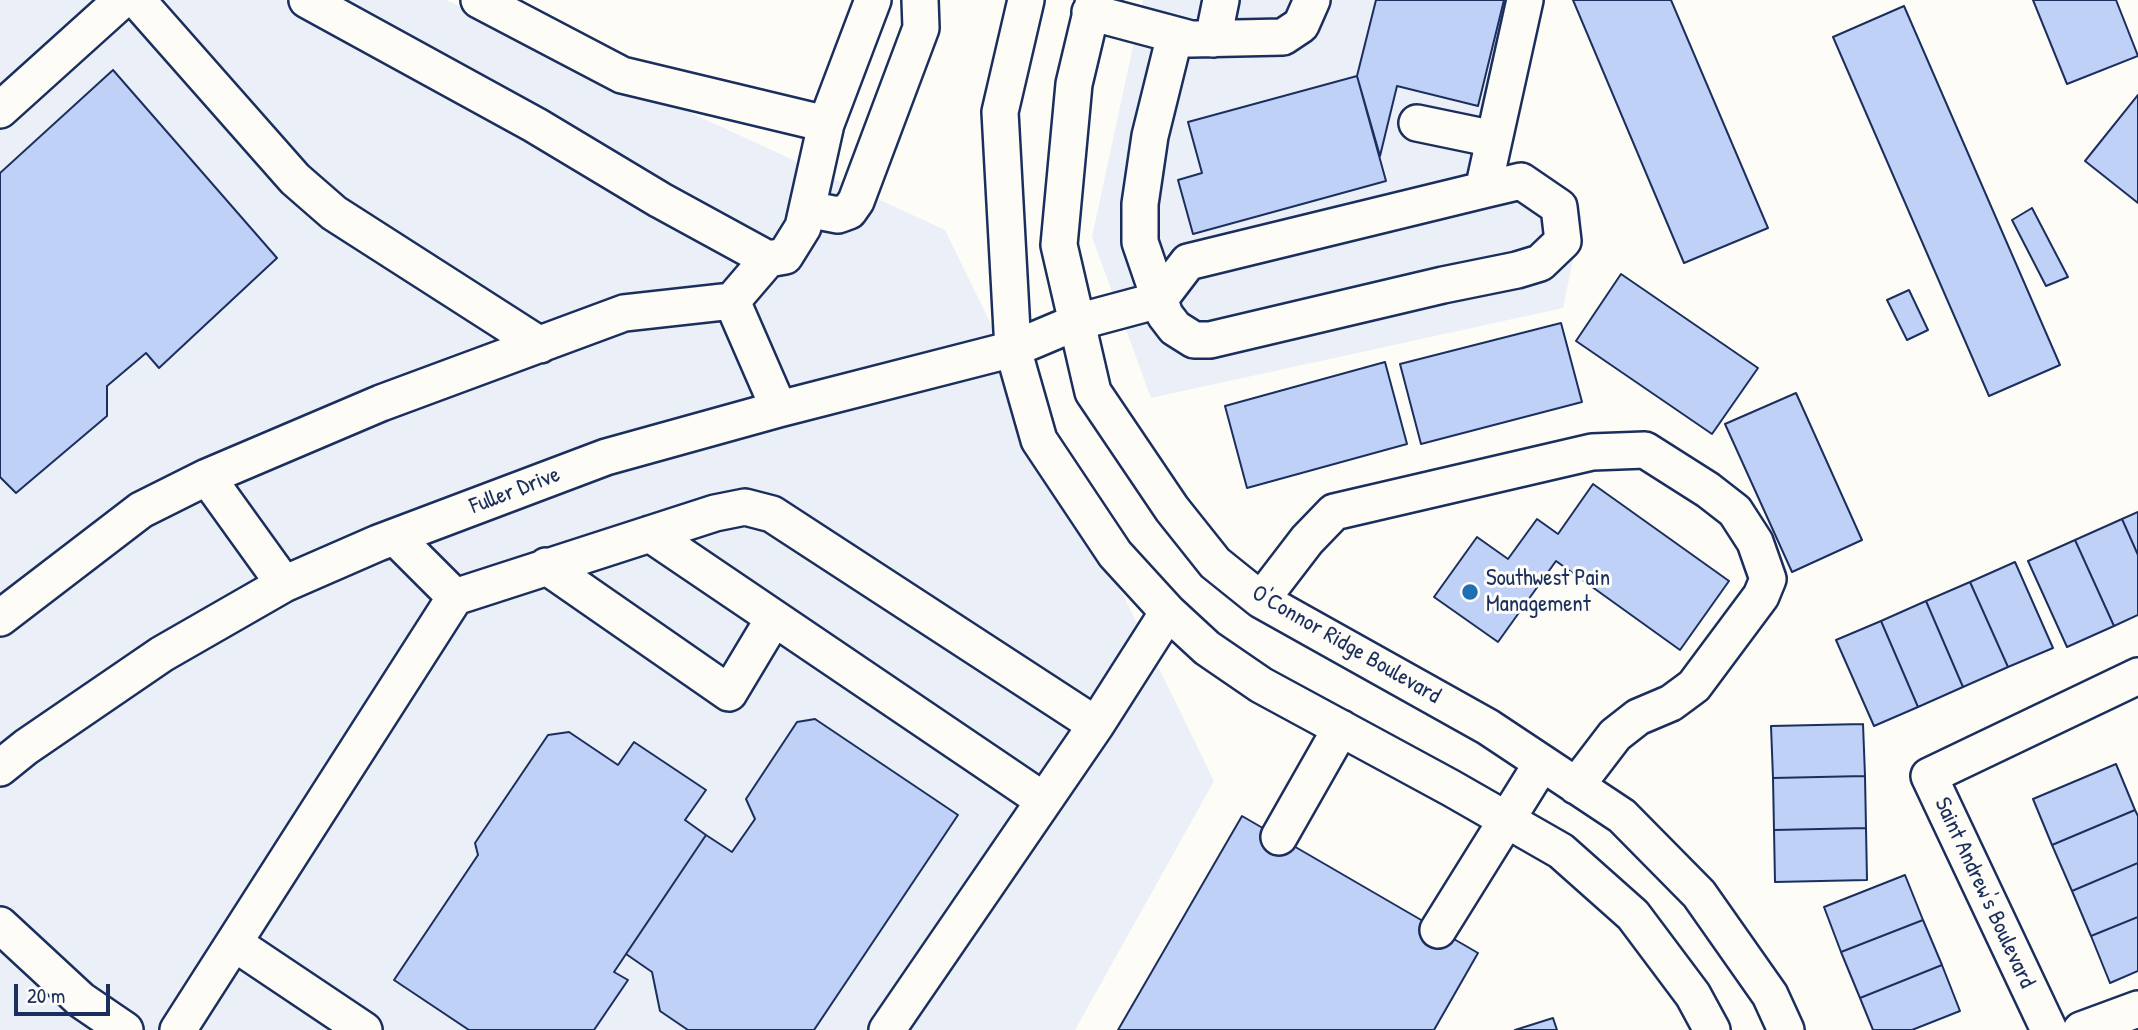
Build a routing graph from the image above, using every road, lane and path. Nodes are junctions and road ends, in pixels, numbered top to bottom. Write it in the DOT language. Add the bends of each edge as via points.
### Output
graph roads {
  1 [pos="122,0"];
  2 [pos="137,0"];
  3 [pos="307,0"];
  4 [pos="479,0"];
  5 [pos="873,0"];
  6 [pos="920,0"];
  7 [pos="1026,0"];
  8 [pos="1221,0"];
  9 [pos="1312,0"];
  10 [pos="1525,0"];
  11 [pos="1092,6"];
  12 [pos="1175,35"];
  13 [pos="1213,38"];
  14 [pos="0,110"];
  15 [pos="1417,123"];
  16 [pos="825,124"];
  17 [pos="1494,139"];
  18 [pos="1483,190"];
  19 [pos="807,209"];
  20 [pos="768,258"];
  21 [pos="1159,300"];
  22 [pos="732,301"];
  23 [pos="1077,322"];
  24 [pos="540,345"];
  25 [pos="1013,349"];
  26 [pos="779,409"];
  27 [pos="207,477"];
  28 [pos="650,534"];
  29 [pos="395,537"];
  30 [pos="546,566"];
  31 [pos="284,584"];
  32 [pos="455,597"];
  33 [pos="1261,600"];
  34 [pos="1168,612"];
  35 [pos="0,618"];
  36 [pos="774,618"];
  37 [pos="2138,676"];
  38 [pos="1096,724"];
  39 [pos="1341,728"];
  40 [pos="1542,763"];
  41 [pos="0,768"];
  42 [pos="1576,786"];
  43 [pos="1043,800"];
  44 [pos="1506,819"];
  45 [pos="1279,837"];
  46 [pos="0,925"];
  47 [pos="1438,930"];
  48 [pos="234,943"];
  49 [pos="2138,1009"];
  50 [pos="125,1030"];
  51 [pos="178,1030"];
  52 [pos="364,1030"];
  53 [pos="887,1030"];
  54 [pos="1712,1030"];
  55 [pos="1786,1030"];
  56 [pos="2049,1030"];
  57 [pos="2081,1030"];
  1 -- 14 [label="street"];
  2 -- 24 [label="street" via="295,179 334,214"];
  3 -- 20 [label="street"];
  4 -- 16 [label="street" via="622,75"];
  5 -- 16 [label="street"];
  6 -- 19 [label="street" via="921,28 856,201 849,211 838,215"];
  7 -- 25 [label="street" via="1000,112"];
  8 -- 13 [label="street"];
  9 -- 13 [label="street" via="1301,25 1283,37"];
  10 -- 17 [label="street"];
  11 -- 12 [label="street"];
  11 -- 23 [label="street, O'Connor Ridge Boulevard" via="1074,84 1059,246"];
  12 -- 13 [label="street"];
  12 -- 21 [label="street" via="1150,136 1140,204 1140,242"];
  15 -- 17 [label="street"];
  16 -- 19 [label="street"];
  17 -- 18 [label="street"];
  18 -- 21 [label="street" via="1188,262"];
  18 -- 21 [label="street" via="1521,181 1559,207 1563,241 1539,263 1517,270 1210,340 1194,341 1175,328"];
  19 -- 20 [label="street" via="803,228 785,256"];
  20 -- 22 [label="street"];
  21 -- 23 [label="street, Fuller Drive"];
  22 -- 24 [label="street" via="624,313"];
  22 -- 26 [label="street"];
  23 -- 25 [label="street, Fuller Drive"];
  23 -- 33 [label="street, O'Connor Ridge Boulevard" via="1093,392 1180,520 1215,563"];
  24 -- 27 [label="street" via="381,403"];
  25 -- 26 [label="street, Fuller Drive"];
  25 -- 34 [label="street" via="1039,440 1115,554"];
  26 -- 29 [label="street, Fuller Drive" via="606,457"];
  27 -- 31 [label="street"];
  27 -- 35 [label="street" via="141,510"];
  28 -- 30 [label="street"];
  28 -- 36 [label="street"];
  28 -- 38 [label="street" via="745,508 772,514"];
  29 -- 31 [label="street, Fuller Drive"];
  29 -- 32 [label="street"];
  30 -- 32 [label="street"];
  30 -- 36 [label="street" via="729,693"];
  31 -- 41 [label="street, Fuller Drive" via="162,654"];
  32 -- 48 [label="street"];
  33 -- 40 [label="street, O'Connor Ridge Boulevard" via="1488,727"];
  33 -- 42 [label="street" via="1334,512 1592,452 1645,450 1735,511 1755,542 1768,579 1761,596 1694,686 1615,735"];
  34 -- 38 [label="street"];
  34 -- 39 [label="street" via="1207,648 1261,685"];
  36 -- 43 [label="street"];
  37 -- 56 [label="street, Saint Andrew's Boulevard" via="1929,776"];
  38 -- 43 [label="street"];
  39 -- 44 [label="street"];
  39 -- 45 [label="street"];
  40 -- 42 [label="street, O'Connor Ridge Boulevard"];
  40 -- 44 [label="street"];
  42 -- 55 [label="street, O'Connor Ridge Boulevard" via="1622,816 1699,894 1770,995"];
  43 -- 53 [label="street"];
  44 -- 47 [label="street"];
  44 -- 54 [label="street" via="1560,850 1633,915 1693,995"];
  46 -- 50 [label="street" via="81,1000"];
  48 -- 51 [label="street"];
  48 -- 52 [label="street"];
  49 -- 57 [label="street"];
}
